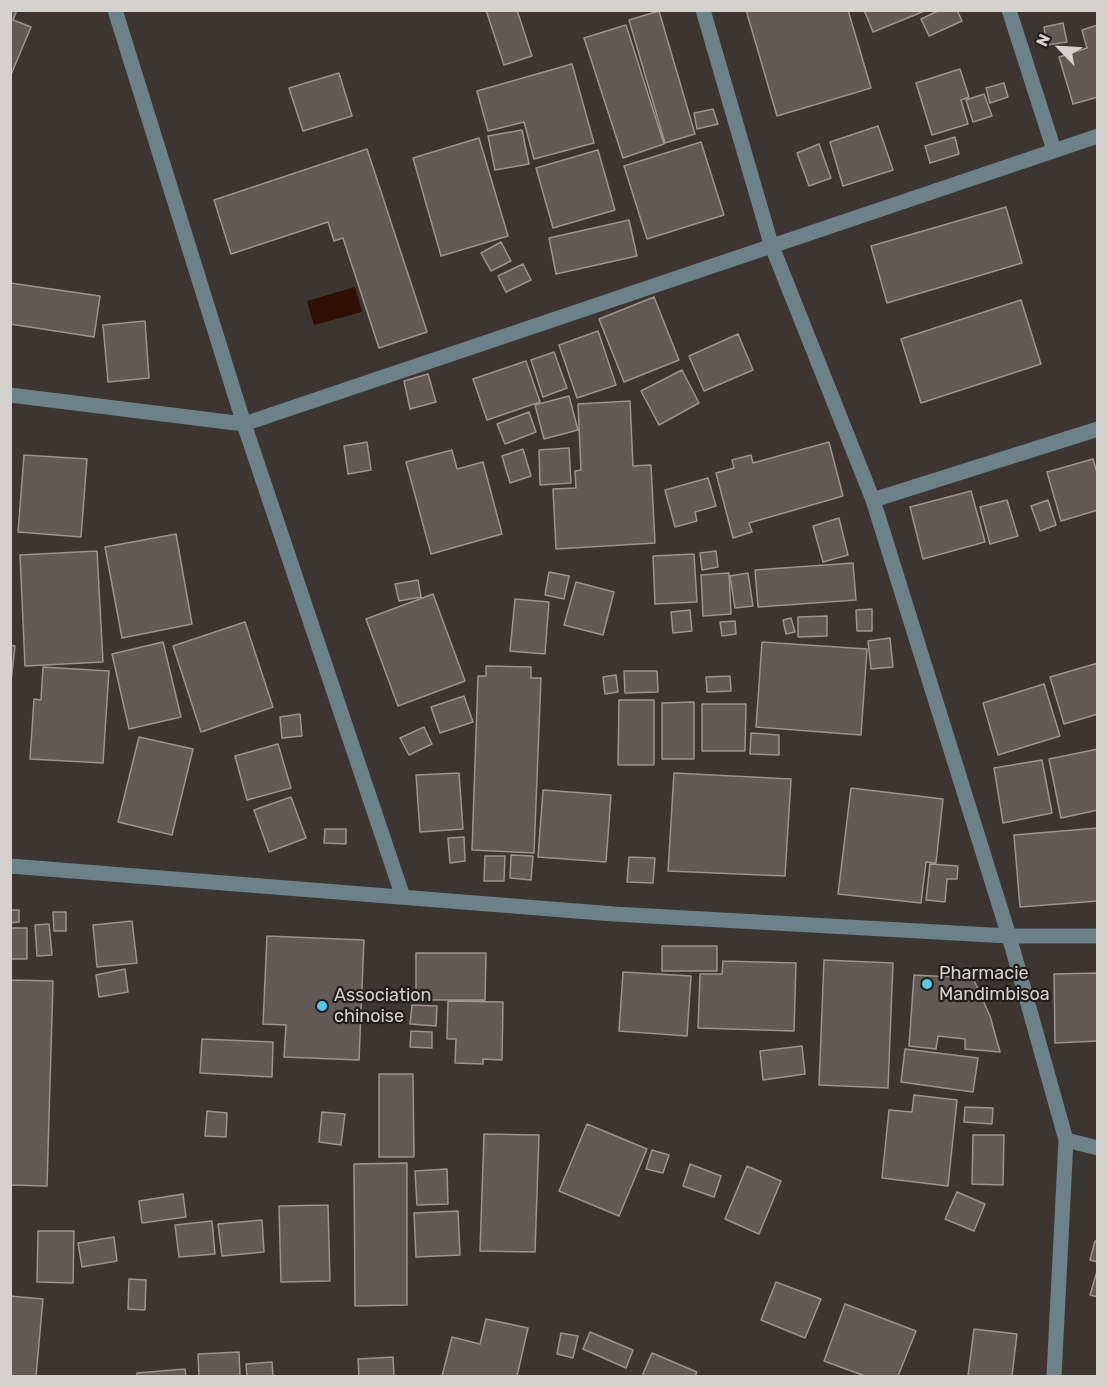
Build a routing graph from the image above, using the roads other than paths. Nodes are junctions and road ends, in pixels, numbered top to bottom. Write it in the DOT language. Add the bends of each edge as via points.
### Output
graph roads {
  1 [pos="115,10"];
  2 [pos="703,10"];
  3 [pos="1009,10"];
  4 [pos="1098,136"];
  5 [pos="1054,150"];
  6 [pos="771,244"];
  7 [pos="10,395"];
  8 [pos="244,424"];
  9 [pos="1098,429"];
  10 [pos="873,500"];
  11 [pos="10,866"];
  12 [pos="403,897"];
  13 [pos="1008,936"];
  14 [pos="1098,936"];
  15 [pos="1066,1140"];
  16 [pos="1098,1148"];
  17 [pos="1054,1377"];
  1 -- 8 [label="street"];
  2 -- 6 [label="street"];
  3 -- 5 [label="street"];
  4 -- 5 [label="street"];
  5 -- 6 [label="street"];
  6 -- 8 [label="street"];
  6 -- 10 [label="street"];
  7 -- 8 [label="street"];
  8 -- 12 [label="street"];
  9 -- 10 [label="street"];
  10 -- 13 [label="street"];
  11 -- 12 [label="street"];
  12 -- 13 [label="street" via="614,914"];
  13 -- 14 [label="street"];
  13 -- 15 [label="street"];
  15 -- 16 [label="street"];
  15 -- 17 [label="street"];
}
